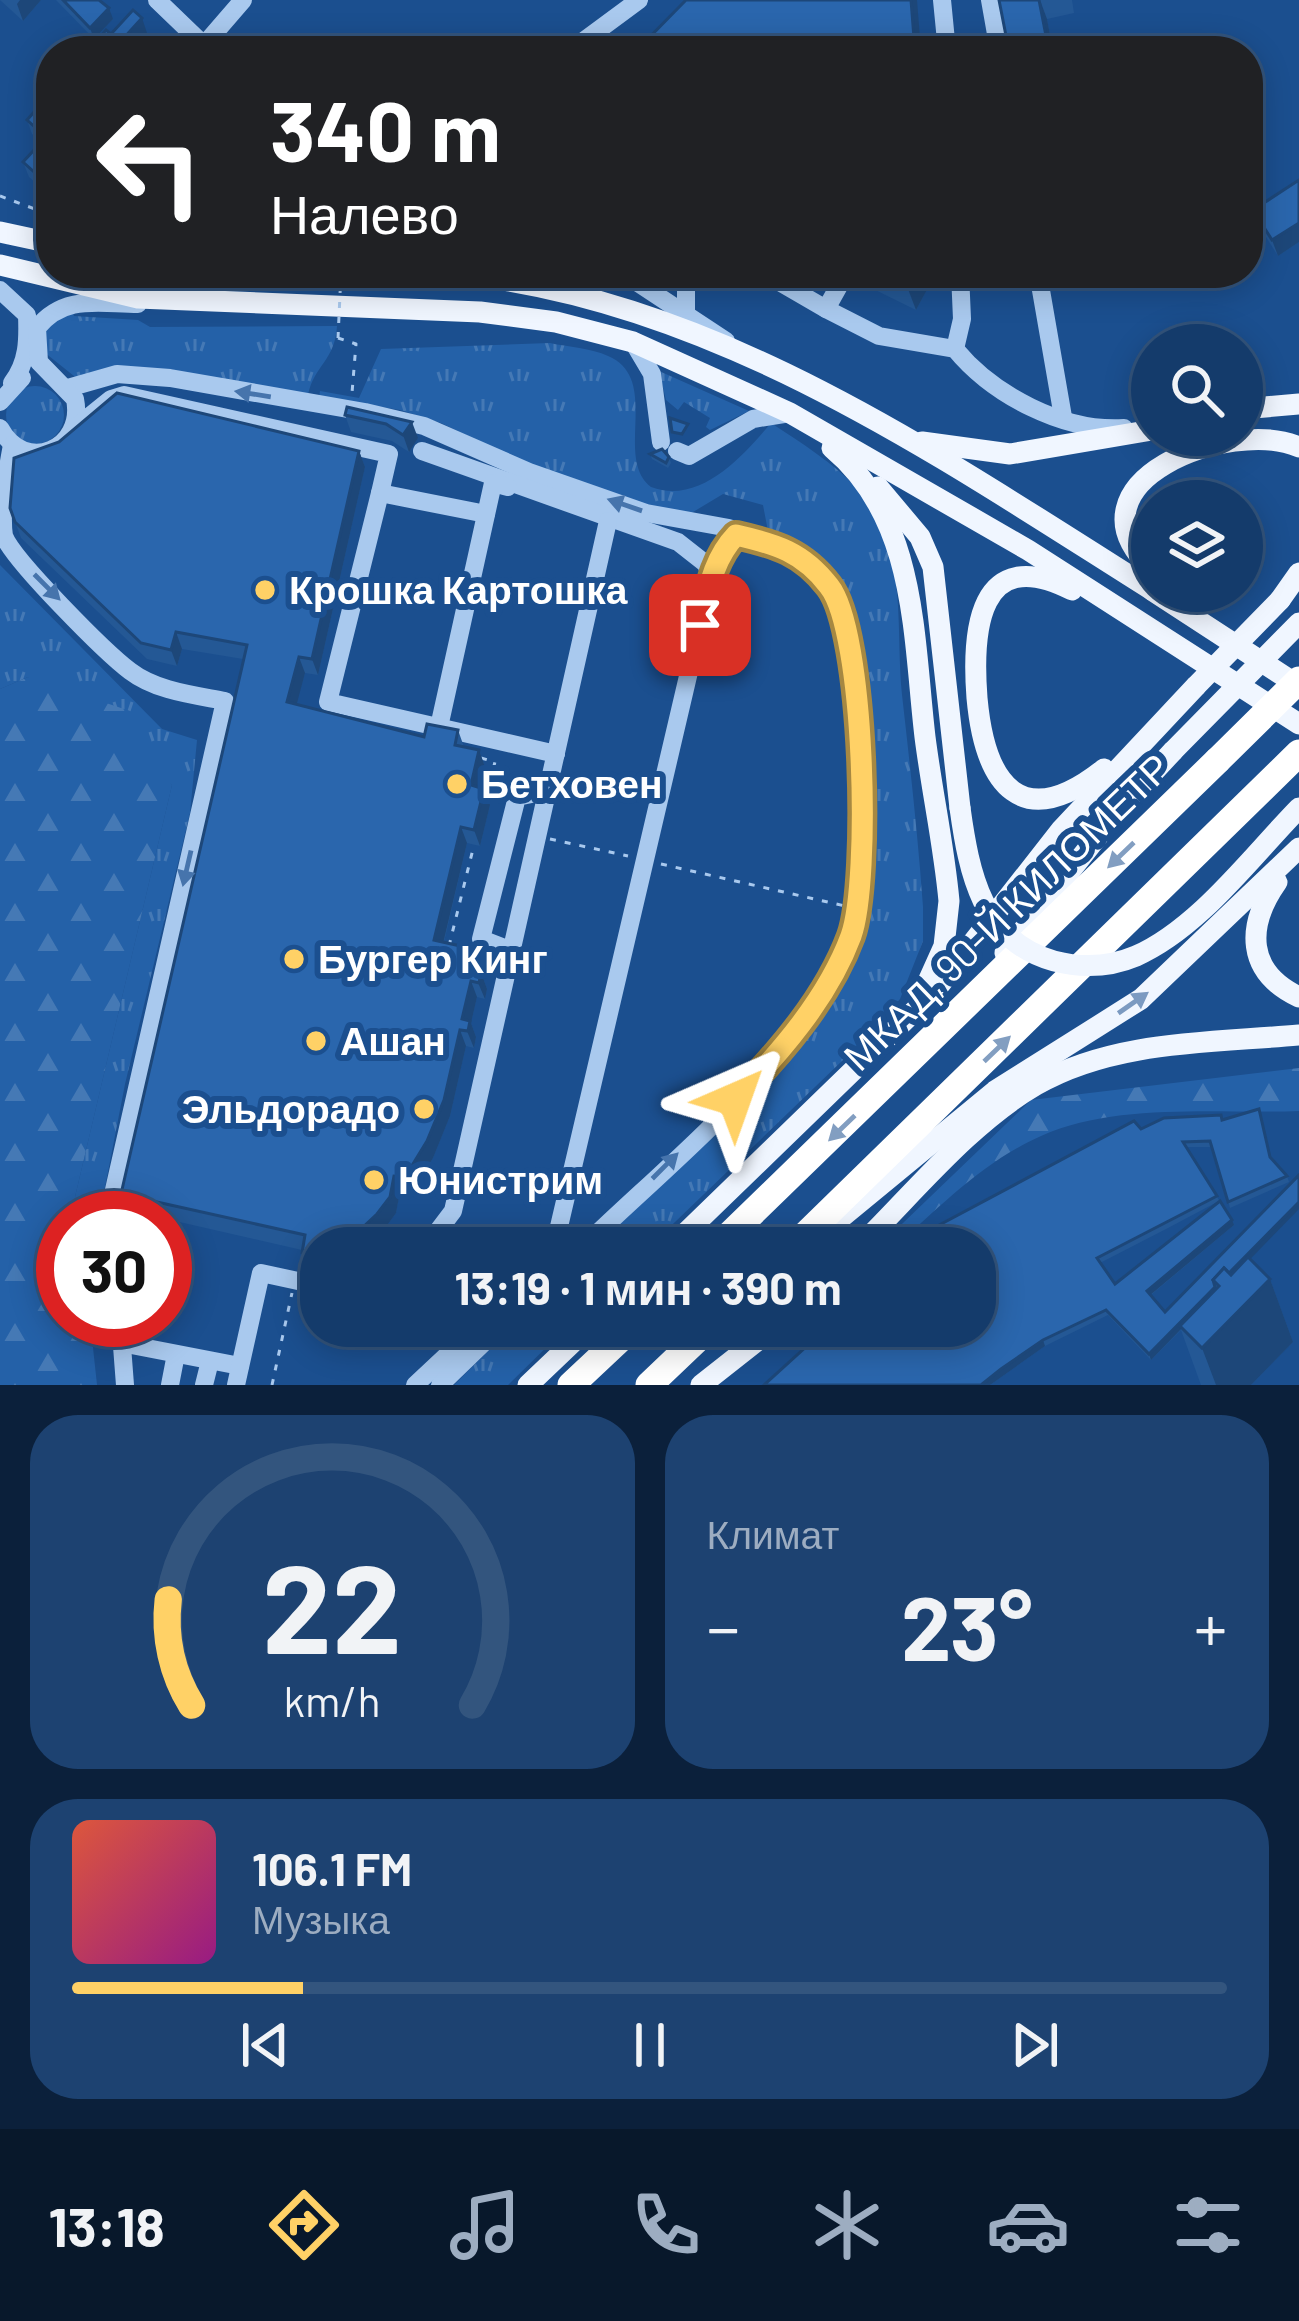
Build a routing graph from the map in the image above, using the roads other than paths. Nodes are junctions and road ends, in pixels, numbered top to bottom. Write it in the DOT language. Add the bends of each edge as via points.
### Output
graph roads {
  1 [pos="157,0"];
  2 [pos="243,0"];
  3 [pos="639,0"];
  4 [pos="942,0"];
  5 [pos="990,0"];
  6 [pos="192,36"];
  7 [pos="214,36"];
  8 [pos="590,36"];
  9 [pos="946,36"];
  10 [pos="996,36"];
  11 [pos="0,232"];
  12 [pos="36,240"];
  13 [pos="0,265"];
  14 [pos="36,274"];
  15 [pos="96,288"];
  16 [pos="557,288"];
  17 [pos="648,288"];
  18 [pos="686,288"];
  19 [pos="790,288"];
  20 [pos="837,288"];
  21 [pos="960,288"];
  22 [pos="1041,288"];
  23 [pos="0,290"];
  24 [pos="221,303"];
  25 [pos="826,309"];
  26 [pos="686,312"];
  27 [pos="633,342"];
  28 [pos="955,349"];
  29 [pos="744,354"];
  30 [pos="12,383"];
  31 [pos="62,383"];
  32 [pos="0,402"];
  33 [pos="1299,404"];
  34 [pos="1263,407"];
  35 [pos="790,413"];
  36 [pos="1063,416"];
  37 [pos="869,420"];
  38 [pos="1131,428"];
  39 [pos="1131,432"];
  40 [pos="78,434"];
  41 [pos="6,436"];
  42 [pos="424,447"];
  43 [pos="1299,447"];
  44 [pos="848,460"];
  45 [pos="1143,480"];
  46 [pos="526,481"];
  47 [pos="380,493"];
  48 [pos="1131,502"];
  49 [pos="486,514"];
  50 [pos="608,521"];
  51 [pos="736,535"];
  52 [pos="1131,537"];
  53 [pos="1298,577"];
  54 [pos="711,578"];
  55 [pos="1131,578"];
  56 [pos="1187,612"];
  57 [pos="1198,612"];
  58 [pos="1299,623"];
  59 [pos="1219,632"];
  60 [pos="1190,651"];
  61 [pos="1299,683"];
  62 [pos="1299,724"];
  63 [pos="439,727"];
  64 [pos="1150,733"];
  65 [pos="1299,752"];
  66 [pos="556,754"];
  67 [pos="550,784"];
  68 [pos="1299,808"];
  69 [pos="1299,850"];
  70 [pos="512,950"];
  71 [pos="1299,998"];
  72 [pos="951,1022"];
  73 [pos="1299,1035"];
  74 [pos="886,1038"];
  75 [pos="114,1191"];
  76 [pos="441,1227"];
  77 [pos="559,1227"];
  78 [pos="603,1227"];
  79 [pos="692,1227"];
  80 [pos="738,1227"];
  81 [pos="814,1227"];
  82 [pos="830,1227"];
  83 [pos="880,1227"];
  84 [pos="300,1282"];
  85 [pos="122,1347"];
  86 [pos="142,1347"];
  87 [pos="456,1347"];
  88 [pos="479,1347"];
  89 [pos="568,1347"];
  90 [pos="612,1347"];
  91 [pos="689,1347"];
  92 [pos="749,1347"];
  93 [pos="176,1354"];
  94 [pos="210,1360"];
  95 [pos="238,1376"];
  96 [pos="125,1385"];
  97 [pos="170,1385"];
  98 [pos="204,1385"];
  99 [pos="415,1385"];
  100 [pos="440,1385"];
  101 [pos="528,1385"];
  102 [pos="571,1385"];
  103 [pos="649,1385"];
  104 [pos="701,1385"];
  1 -- 6 [label="street"];
  2 -- 7 [label="street"];
  3 -- 8 [label="street"];
  4 -- 9 [label="street"];
  5 -- 10 [label="street"];
  11 -- 12 [label="main road"];
  13 -- 14 [label="main road"];
  15 -- 24 [label="main road"];
  16 -- 29 [label="main road"];
  17 -- 26 [label="street"];
  18 -- 26 [label="street"];
  19 -- 25 [label="street"];
  20 -- 25 [label="street"];
  21 -- 28 [label="street"];
  22 -- 36 [label="street"];
  23 -- 30 [label="street" via="27,314 22,370"];
  24 -- 27 [label="main road" via="481,312"];
  24 -- 31 [label="street" via="70,302 50,311 34,341 39,362"];
  25 -- 28 [label="street" via="879,336"];
  26 -- 29 [label="street"];
  27 -- 35 [label="main road"];
  27 -- 35 [label="street" via="652,374 669,447 689,456 753,419"];
  28 -- 36 [label="street" via="992,387"];
  29 -- 37 [label="main road"];
  30 -- 31 [label="street" via="27,375"];
  30 -- 32 [label="street"];
  31 -- 40 [label="street" via="78,413"];
  46 -- 31 [label="street, one-way" via="424,426 117,374"];
  33 -- 34 [label="main road"];
  35 -- 44 [label="main road"];
  35 -- 60 [label="main road"];
  36 -- 38 [label="street" via="1100,429"];
  37 -- 39 [label="main road" via="980,454 1067,448"];
  37 -- 55 [label="main road"];
  40 -- 41 [label="street" via="54,451 24,452"];
  40 -- 47 [label="street" via="124,395 238,417 389,454"];
  41 -- 75 [label="street, one-way" via="4,536 23,563 131,672 172,691 225,701"];
  42 -- 46 [label="street"];
  43 -- 45 [label="main road" via="1261,439 1176,455"];
  44 -- 68 [label="main road, bridge" via="904,514 933,567 973,881 1009,938 1035,956 1104,965 1136,956 1173,933"];
  44 -- 74 [label="main road" via="874,493 904,567 949,901 937,966"];
  46 -- 49 [label="street" via="493,483"];
  46 -- 50 [label="street"];
  51 -- 46 [label="street, one-way"];
  47 -- 49 [label="street"];
  47 -- 63 [label="street" via="328,702"];
  48 -- 52 [label="main road"];
  49 -- 63 [label="street"];
  50 -- 54 [label="street" via="677,542"];
  50 -- 66 [label="street"];
  51 -- 54 [label="street"];
  78 -- 51 [label="street, one-way" via="784,1045 823,990 858,909 857,726 842,610 832,589 786,547"];
  53 -- 64 [label="main road, bridge"];
  54 -- 77 [label="street"];
  56 -- 59 [label="main road"];
  57 -- 59 [label="main road"];
  58 -- 72 [label="main road, bridge" via="1121,807"];
  59 -- 61 [label="main road"];
  60 -- 62 [label="main road"];
  60 -- 64 [label="main road" via="1054,582 1014,580 985,601 973,644 980,734 1002,784 1044,800 1064,794"];
  61 -- 72 [label="highway, МКАД, 90-Й КИЛОМЕТР, one-way, bridge"];
  63 -- 66 [label="street"];
  64 -- 74 [label="main road" via="1061,830 959,963"];
  81 -- 65 [label="highway, one-way"];
  66 -- 67 [label="street"];
  67 -- 70 [label="street"];
  67 -- 70 [label="street" via="517,797 481,940"];
  69 -- 71 [label="main road" via="1264,900 1253,936 1268,977"];
  82 -- 69 [label="main road, one-way" via="995,1091 1170,975"];
  70 -- 76 [label="street" via="453,1211"];
  72 -- 80 [label="highway, МКАД, 90-Й КИЛОМЕТР, one-way"];
  73 -- 83 [label="main road" via="1143,1049 1068,1070 1001,1111"];
  74 -- 79 [label="main road"];
  84 -- 95 [label="street" via="261,1273"];
  85 -- 96 [label="street"];
  86 -- 93 [label="street"];
  87 -- 99 [label="street"];
  88 -- 100 [label="street"];
  89 -- 101 [label="main road"];
  90 -- 102 [label="highway"];
  91 -- 103 [label="highway"];
  92 -- 104 [label="main road"];
  93 -- 94 [label="street"];
  93 -- 97 [label="street"];
  94 -- 95 [label="street"];
  94 -- 98 [label="street"];
}
